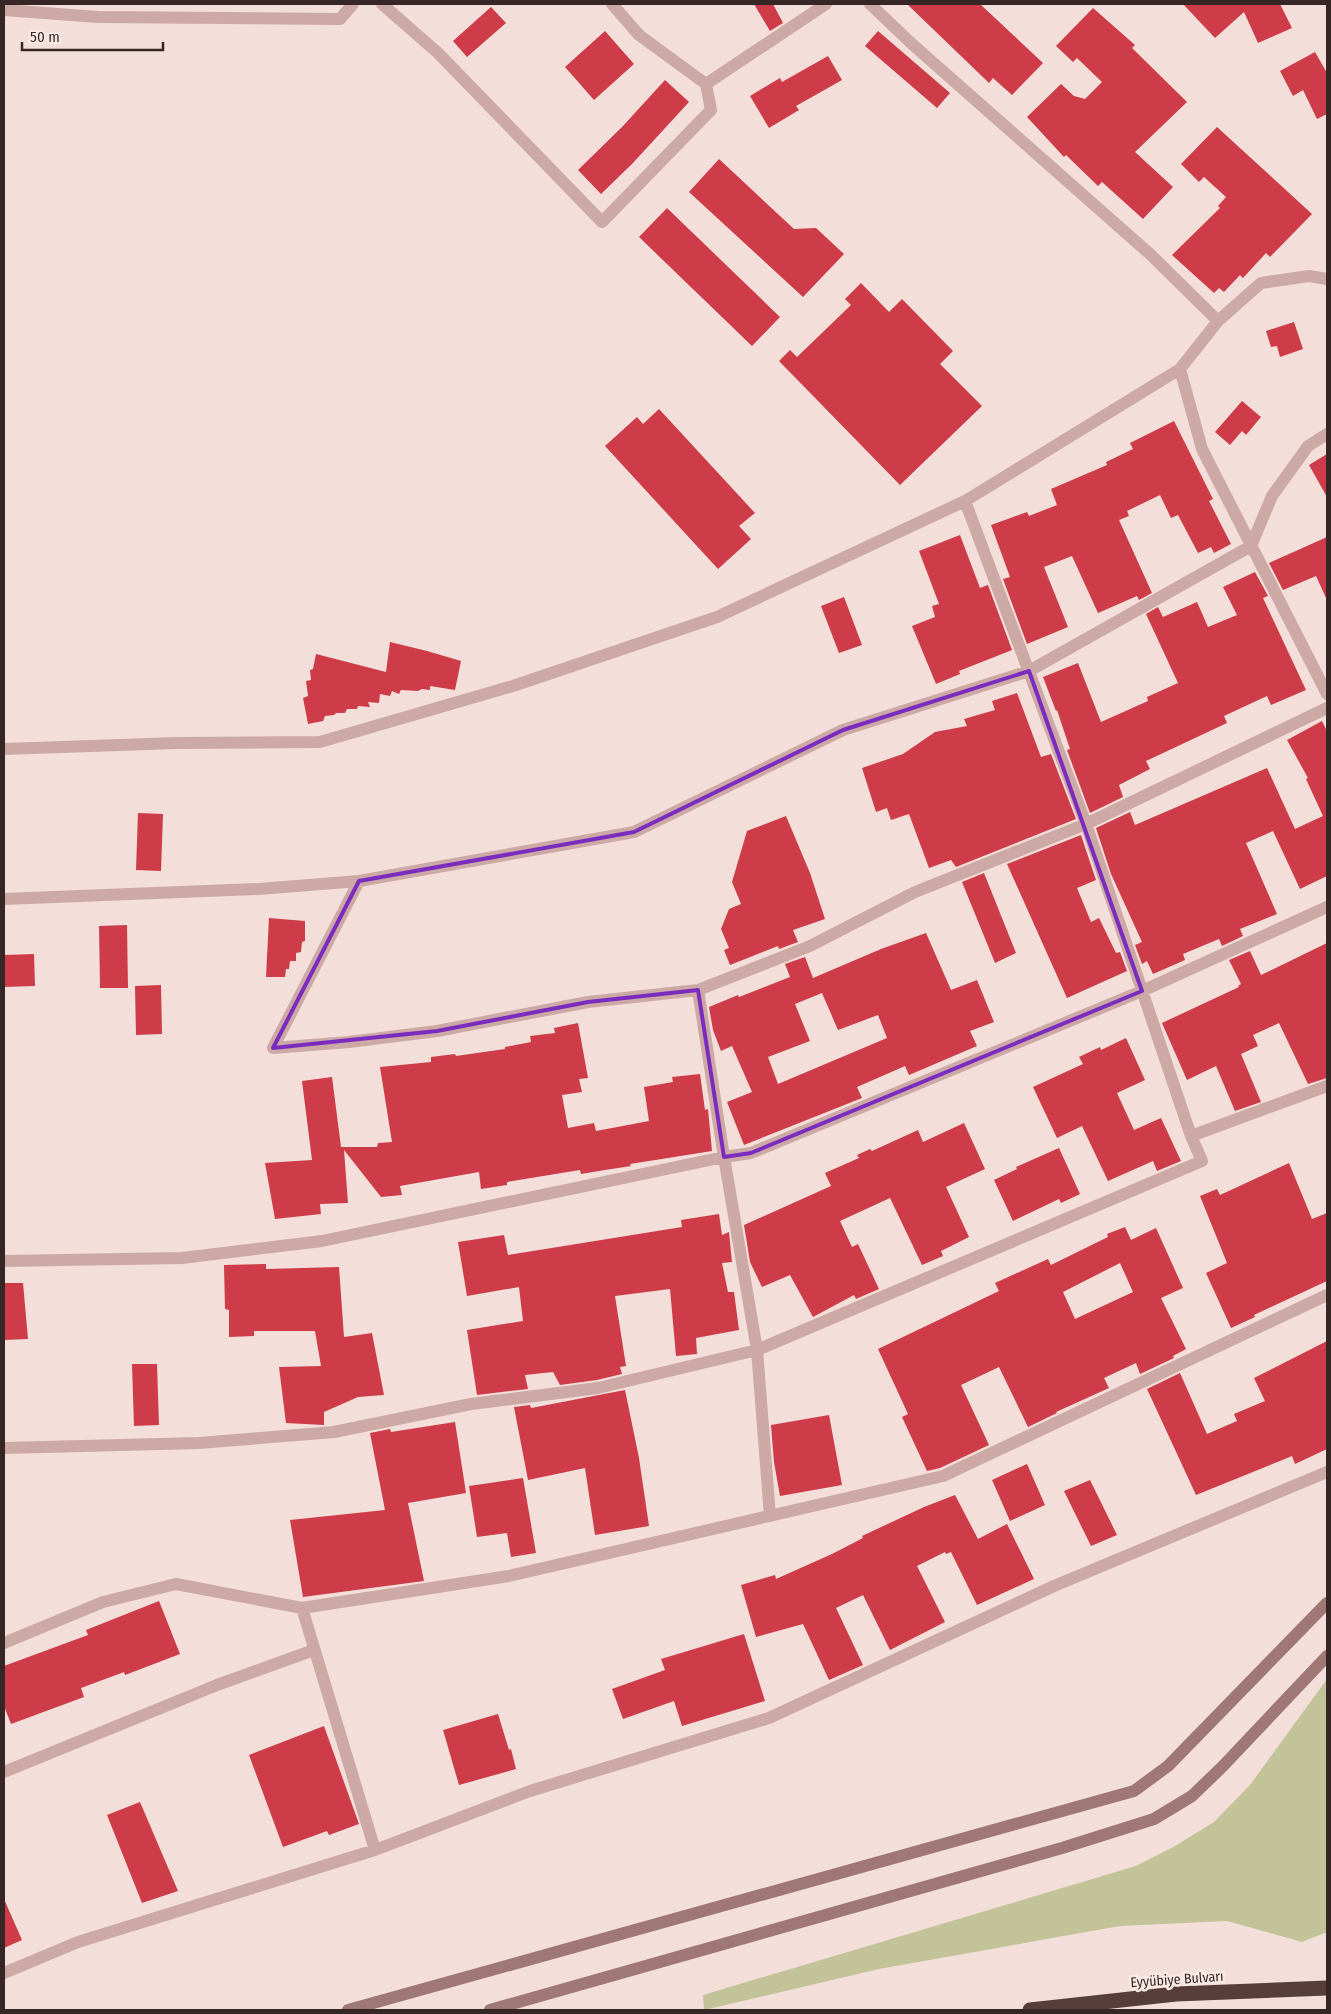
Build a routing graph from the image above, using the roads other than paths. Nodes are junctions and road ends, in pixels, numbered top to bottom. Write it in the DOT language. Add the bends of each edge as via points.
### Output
graph roads {
  1 [pos="353,4"];
  2 [pos="382,4"];
  3 [pos="612,4"];
  4 [pos="826,4"];
  5 [pos="870,4"];
  6 [pos="4,10"];
  7 [pos="706,84"];
  8 [pos="1327,279"];
  9 [pos="1218,321"];
  10 [pos="1180,369"];
  11 [pos="1327,434"];
  12 [pos="965,501"];
  13 [pos="1251,546"];
  14 [pos="1029,671"];
  15 [pos="1327,694"];
  16 [pos="1327,708"];
  17 [pos="4,749"];
  18 [pos="1086,824"];
  19 [pos="359,881"];
  20 [pos="4,899"];
  21 [pos="1327,907"];
  22 [pos="698,990"];
  23 [pos="1142,992"];
  24 [pos="1327,1086"];
  25 [pos="1191,1136"];
  26 [pos="724,1157"];
  27 [pos="4,1261"];
  28 [pos="1327,1295"];
  29 [pos="757,1350"];
  30 [pos="4,1448"];
  31 [pos="1327,1472"];
  32 [pos="770,1516"];
  33 [pos="1327,1603"];
  34 [pos="302,1608"];
  35 [pos="4,1643"];
  36 [pos="314,1650"];
  37 [pos="1327,1656"];
  38 [pos="4,1772"];
  39 [pos="375,1850"];
  40 [pos="4,1973"];
  41 [pos="1327,1988"];
  42 [pos="348,2010"];
  43 [pos="490,2010"];
  44 [pos="1030,2010"];
  1 -- 6 [label="street" via="340,19 98,17"];
  2 -- 7 [label="street" via="438,53 602,222 711,110"];
  3 -- 7 [label="street" via="639,35"];
  4 -- 7 [label="street"];
  5 -- 9 [label="street" via="1151,255"];
  8 -- 9 [label="street" via="1309,276 1261,283"];
  9 -- 10 [label="street"];
  10 -- 12 [label="street"];
  10 -- 13 [label="street" via="1202,449"];
  11 -- 13 [label="street" via="1308,446 1272,496"];
  12 -- 14 [label="street"];
  12 -- 17 [label="street" via="717,617 513,686 320,742"];
  13 -- 14 [label="street"];
  13 -- 15 [label="street"];
  14 -- 18 [label="street"];
  14 -- 19 [label="street" via="842,730 634,832"];
  16 -- 18 [label="street"];
  18 -- 22 [label="street" via="915,892 810,946"];
  18 -- 23 [label="street"];
  19 -- 20 [label="street" via="259,889"];
  19 -- 22 [label="street" via="273,1048 437,1031 588,1002"];
  21 -- 23 [label="street"];
  22 -- 26 [label="street"];
  23 -- 25 [label="street"];
  23 -- 26 [label="street" via="751,1153"];
  24 -- 25 [label="street"];
  25 -- 29 [label="street" via="1202,1161"];
  26 -- 27 [label="street" via="322,1242 182,1258"];
  26 -- 29 [label="street"];
  28 -- 32 [label="street" via="943,1476"];
  29 -- 30 [label="street" via="598,1388 470,1404 334,1432 199,1443"];
  29 -- 32 [label="street"];
  31 -- 39 [label="street" via="1054,1586 769,1718 530,1791"];
  32 -- 34 [label="street" via="509,1576"];
  33 -- 42 [label="main road" via="1168,1766 1134,1791"];
  34 -- 35 [label="street" via="176,1584 103,1602"];
  34 -- 36 [label="street"];
  36 -- 38 [label="street" via="217,1685"];
  36 -- 39 [label="street"];
  37 -- 43 [label="main road" via="1192,1796 1154,1818 1062,1848"];
  39 -- 40 [label="street" via="78,1942"];
  41 -- 44 [label="highway, Eyyübiye Bulvarı" via="1176,1994"];
}
